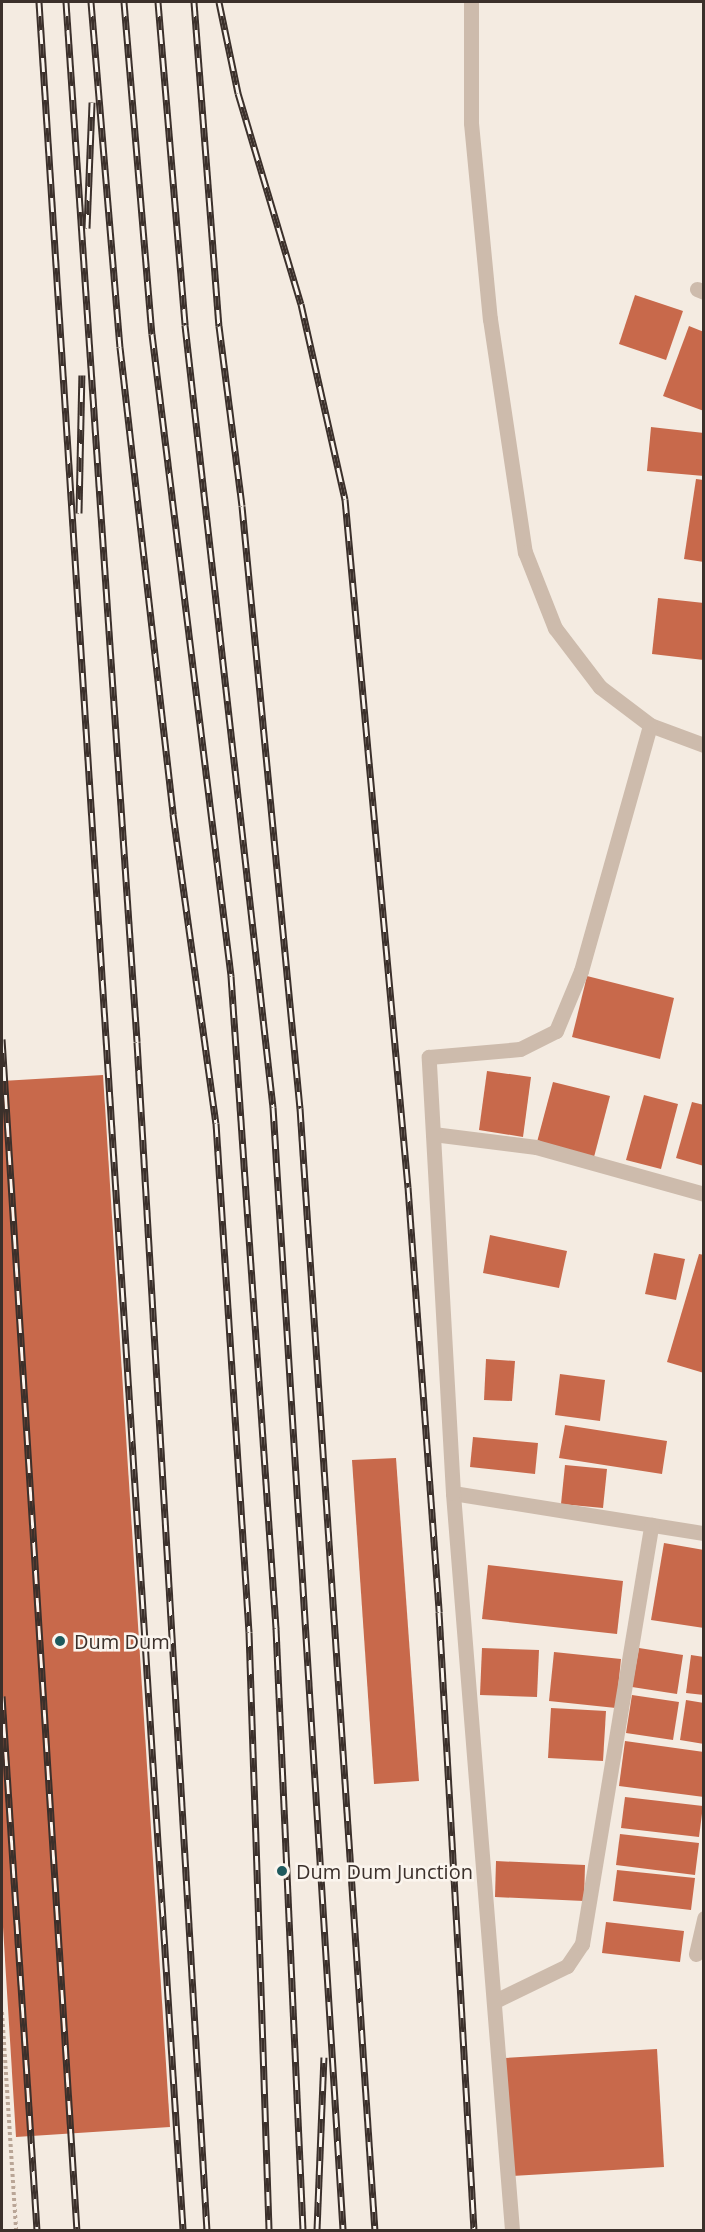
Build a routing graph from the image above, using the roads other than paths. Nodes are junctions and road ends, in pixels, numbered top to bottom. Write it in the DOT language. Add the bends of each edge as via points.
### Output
graph roads {
  1 [pos="471,2"];
  2 [pos="650,725"];
  3 [pos="704,745"];
  4 [pos="434,1134"];
  5 [pos="704,1194"];
  6 [pos="453,1493"];
  7 [pos="651,1525"];
  8 [pos="704,1533"];
  9 [pos="704,1918"];
  10 [pos="696,1954"];
  11 [pos="495,2001"];
  12 [pos="512,2230"];
  1 -- 2 [label="street" via="471,123 489,308 525,552 555,628 600,687"];
  2 -- 3 [label="street"];
  2 -- 4 [label="street" via="584,960 556,1031 520,1049 429,1057"];
  4 -- 5 [label="street" via="536,1147"];
  4 -- 6 [label="street"];
  6 -- 7 [label="street"];
  6 -- 11 [label="street"];
  7 -- 8 [label="street"];
  7 -- 11 [label="street" via="582,1944 567,1966"];
  9 -- 10 [label="street"];
  11 -- 12 [label="street"];
}
